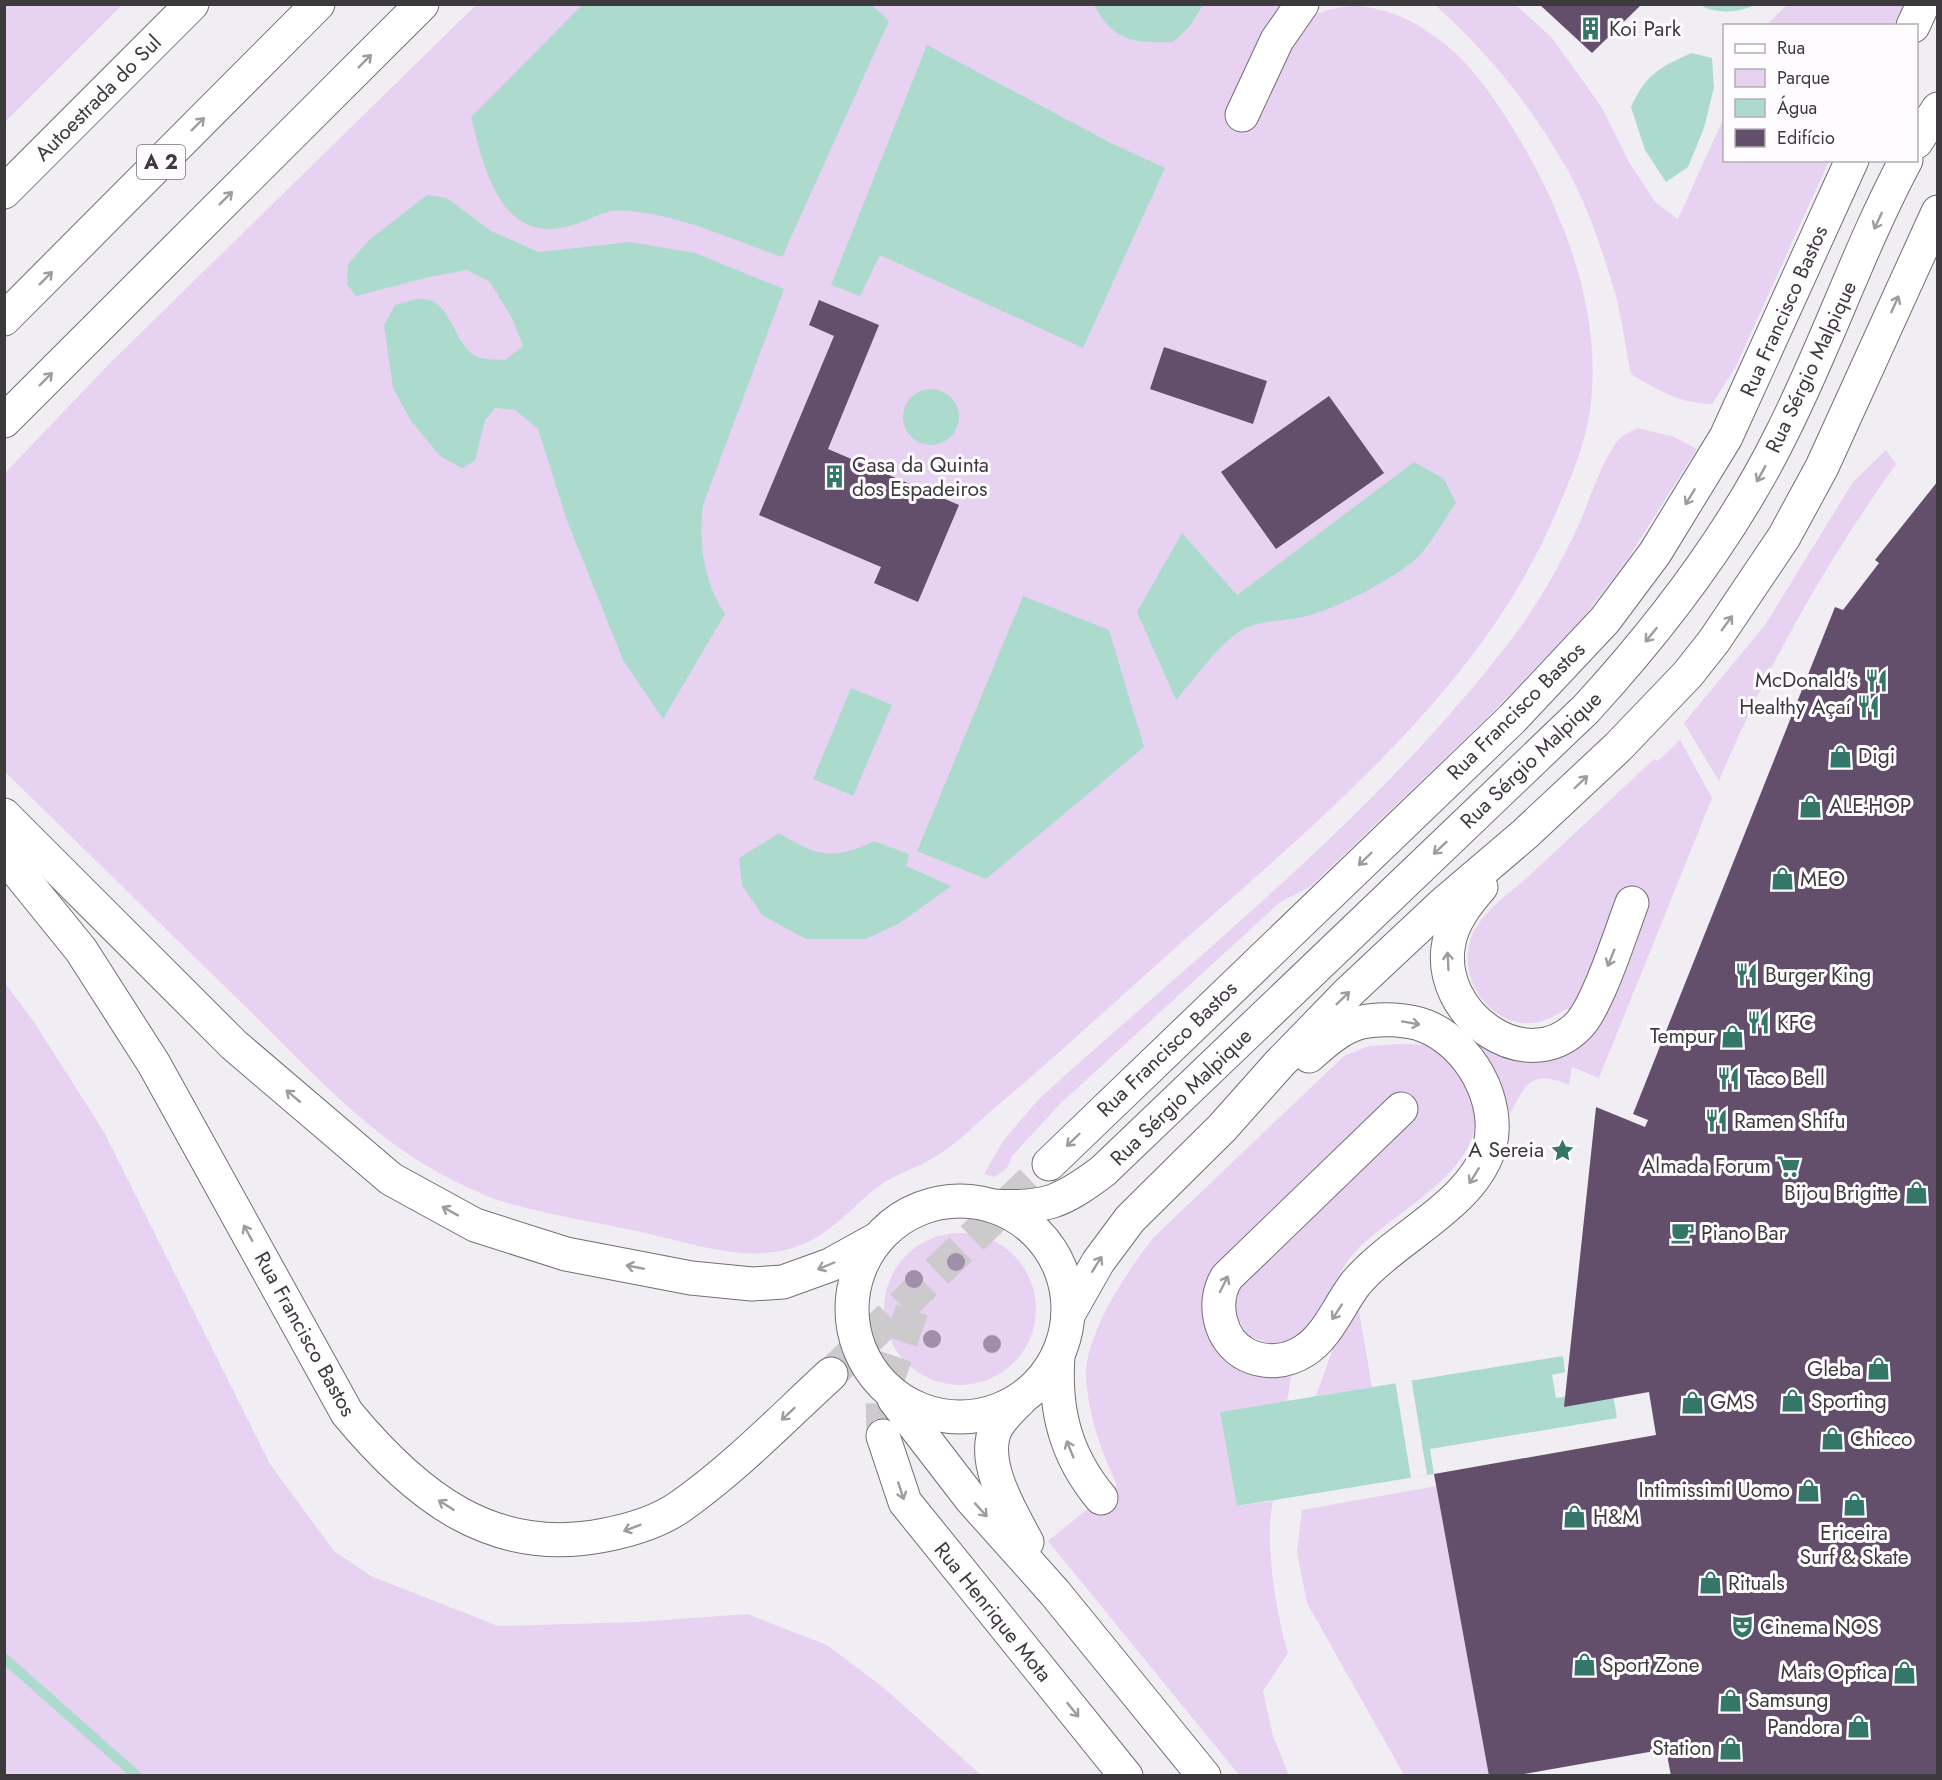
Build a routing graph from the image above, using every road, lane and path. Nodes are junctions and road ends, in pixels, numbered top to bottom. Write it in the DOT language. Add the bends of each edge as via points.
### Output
graph roads {
  1 [pos="192,4"];
  2 [pos="318,4"];
  3 [pos="422,4"];
  4 [pos="1302,4"];
  5 [pos="1923,4"];
  6 [pos="1914,24"];
  7 [pos="1938,109"];
  8 [pos="1242,115"];
  9 [pos="1918,140"];
  10 [pos="1851,162"];
  11 [pos="1905,162"];
  12 [pos="4,192"];
  13 [pos="1938,212"];
  14 [pos="4,319"];
  15 [pos="4,421"];
  16 [pos="1556,805"];
  17 [pos="4,815"];
  18 [pos="4,855"];
  19 [pos="1632,903"];
  20 [pos="1401,1109"];
  21 [pos="1222,1128"];
  22 [pos="1049,1164"];
  23 [pos="993,1206"];
  24 [pos="877,1239"];
  25 [pos="1068,1315"];
  26 [pos="1058,1356"];
  27 [pos="831,1374"];
  28 [pos="880,1382"];
  29 [pos="1022,1398"];
  30 [pos="883,1436"];
  31 [pos="1101,1498"];
  32 [pos="1055,1593"];
  33 [pos="1126,1776"];
  34 [pos="1204,1776"];
  1 -- 12 [label="main road, Autoestrada do Sul"];
  14 -- 2 [label="main road, A 2, one-way"];
  15 -- 3 [label="main road, one-way"];
  4 -- 8 [label="main road" via="1277,40"];
  5 -- 6 [label="main road"];
  7 -- 9 [label="main road"];
  10 -- 22 [label="main road, Rua Francisco Bastos, one-way" via="1726,437 1661,543 1605,620 1528,703"];
  11 -- 23 [label="main road, Rua Sérgio Malpique, one-way" via="1764,469 1700,572 1616,677 1103,1171 1052,1203 1024,1208"];
  16 -- 13 [label="main road, one-way" via="1626,740 1688,674 1763,570 1822,467"];
  19 -- 16 [label="main road, one-way" via="1587,1014 1568,1034 1534,1044 1515,1042 1494,1036 1465,1011 1449,976 1447,956 1456,922 1479,889"];
  21 -- 16 [label="main road, one-way" via="1318,1022 1444,903"];
  24 -- 17 [label="main road, one-way" via="830,1265 783,1282 752,1284 691,1278 566,1254 475,1225 391,1179 234,1045"];
  27 -- 18 [label="main road, Rua Francisco Bastos, one-way" via="722,1474 679,1507 628,1530 579,1540 524,1538 468,1520 421,1490 382,1455 347,1413 154,1064 81,951"];
  21 -- 20 [label="main road, one-way" via="1337,1032 1362,1022 1395,1020 1424,1025 1450,1040 1470,1061 1493,1118 1489,1148 1461,1195 1382,1256 1355,1285 1311,1346 1289,1358 1273,1361 1248,1355 1227,1335 1217,1305 1223,1283"];
  25 -- 21 [label="main road, one-way" via="1098,1262 1130,1219"];
  23 -- 24 [label="main road" via="966,1200 924,1207 899,1220"];
  23 -- 25 [label="main road" via="1030,1227 1049,1248 1066,1287"];
  24 -- 28 [label="main road" via="857,1275 852,1310 858,1345"];
  25 -- 26 [label="main road"];
  26 -- 29 [label="main road"];
  31 -- 26 [label="main road, one-way" via="1068,1446 1055,1386"];
  28 -- 29 [label="main road" via="913,1407 941,1415 983,1415"];
  28 -- 32 [label="main road, one-way" via="971,1498"];
  29 -- 32 [label="main road" via="1003,1416 995,1431 993,1454 1007,1506"];
  30 -- 33 [label="main road, Rua Henrique Mota, one-way" via="905,1502"];
  32 -- 34 [label="main road"];
}
